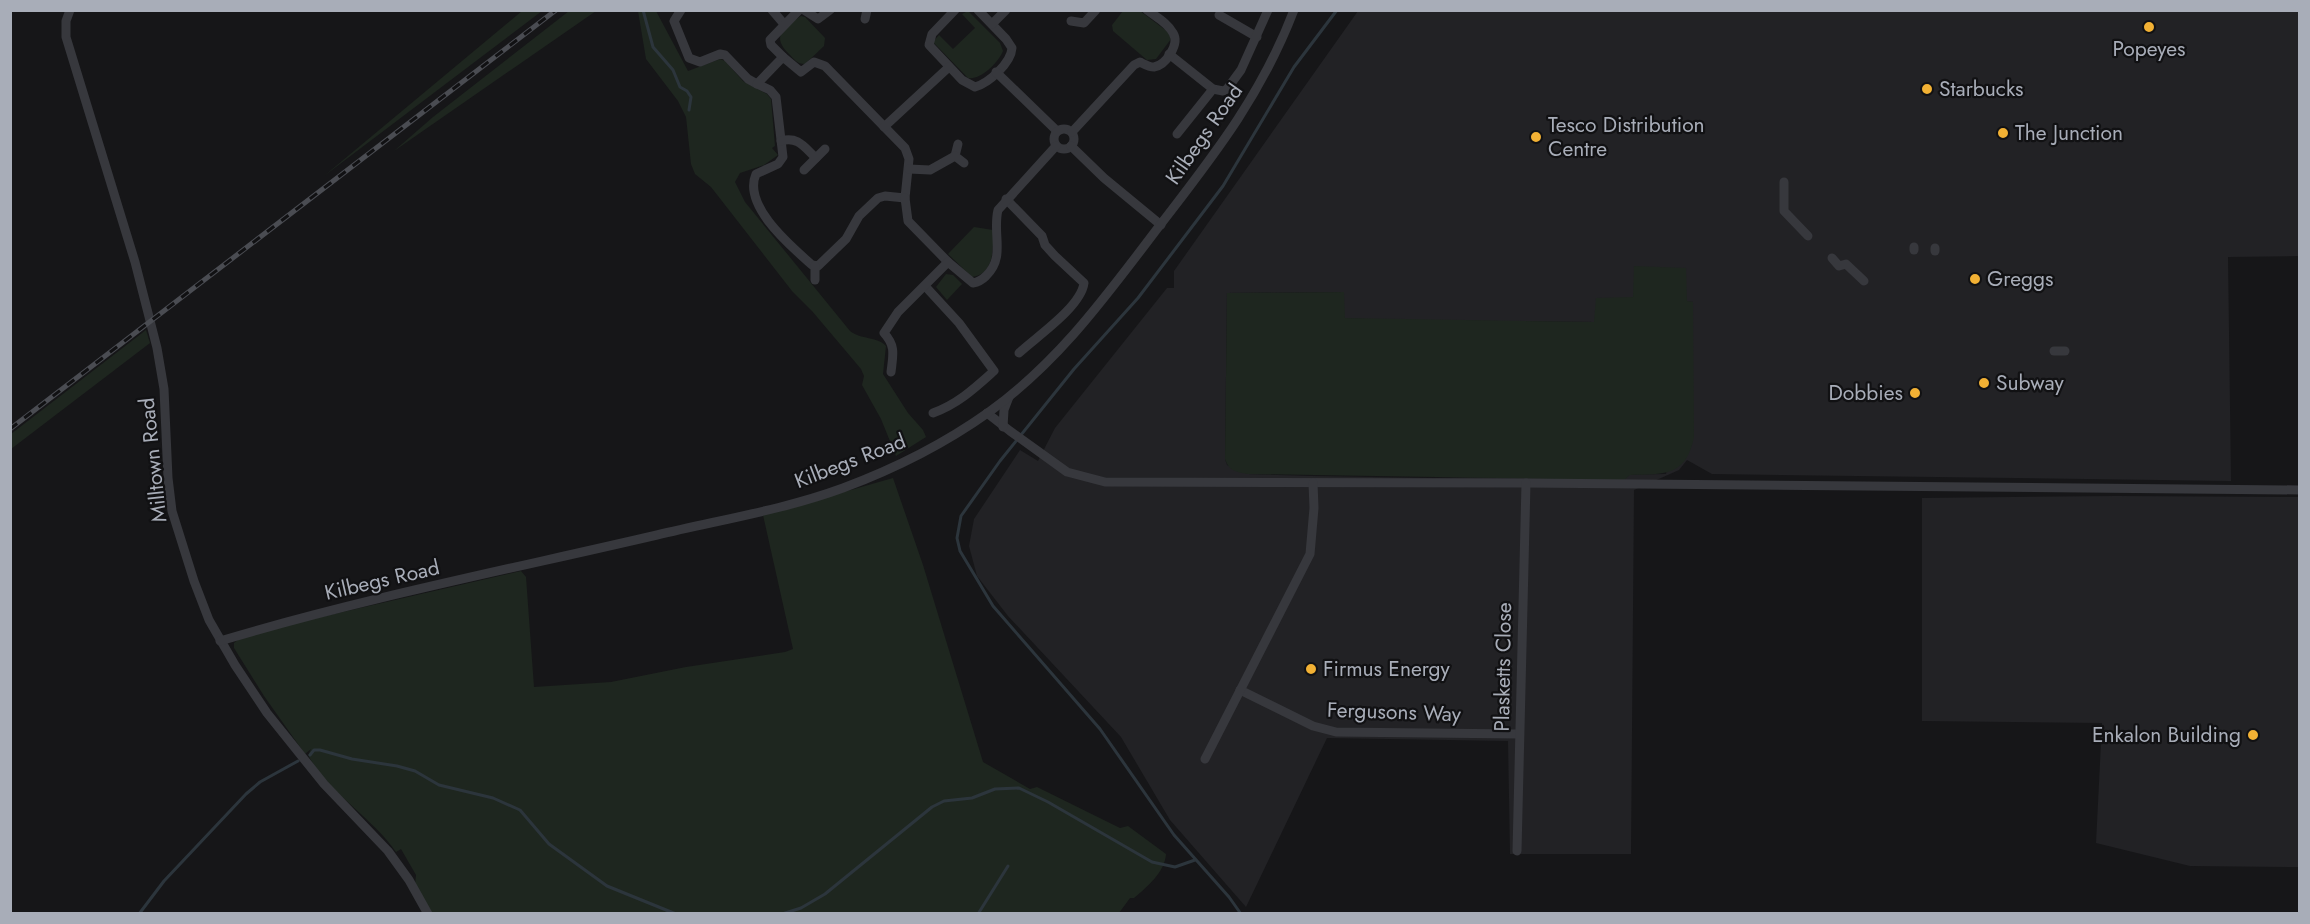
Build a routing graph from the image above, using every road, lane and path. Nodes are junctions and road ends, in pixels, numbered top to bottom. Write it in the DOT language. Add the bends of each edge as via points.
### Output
graph roads {
  1 [pos="70,10"];
  2 [pos="681,10"];
  3 [pos="772,10"];
  4 [pos="799,10"];
  5 [pos="804,10"];
  6 [pos="830,10"];
  7 [pos="955,10"];
  8 [pos="978,10"];
  9 [pos="1006,10"];
  10 [pos="1096,10"];
  11 [pos="1147,10"];
  12 [pos="1268,10"];
  13 [pos="1294,10"];
  14 [pos="1219,15"];
  15 [pos="1071,21"];
  16 [pos="1084,23"];
  17 [pos="784,24"];
  18 [pos="992,24"];
  19 [pos="1085,34"];
  20 [pos="1257,37"];
  21 [pos="1169,54"];
  22 [pos="783,57"];
  23 [pos="949,67"];
  24 [pos="996,72"];
  25 [pos="757,84"];
  26 [pos="1212,89"];
  27 [pos="884,127"];
  28 [pos="1057,131"];
  29 [pos="1072,132"];
  30 [pos="1177,134"];
  31 [pos="781,141"];
  32 [pos="958,144"];
  33 [pos="1056,146"];
  34 [pos="1071,146"];
  35 [pos="825,149"];
  36 [pos="955,156"];
  37 [pos="816,158"];
  38 [pos="964,163"];
  39 [pos="909,169"];
  40 [pos="804,170"];
  41 [pos="1784,182"];
  42 [pos="905,198"];
  43 [pos="1006,199"];
  44 [pos="1161,225"];
  45 [pos="1808,236"];
  46 [pos="1832,258"];
  47 [pos="948,262"];
  48 [pos="815,266"];
  49 [pos="815,280"];
  50 [pos="1864,281"];
  51 [pos="925,286"];
  52 [pos="2054,351"];
  53 [pos="2065,351"];
  54 [pos="1019,353"];
  55 [pos="1003,363"];
  56 [pos="994,371"];
  57 [pos="891,372"];
  58 [pos="1009,397"];
  59 [pos="933,413"];
  60 [pos="987,413"];
  61 [pos="1007,429"];
  62 [pos="1313,483"];
  63 [pos="1526,483"];
  64 [pos="2300,490"];
  65 [pos="220,641"];
  66 [pos="1240,690"];
  67 [pos="1520,734"];
  68 [pos="1204,759"];
  69 [pos="1517,851"];
  70 [pos="428,914"];
  1 -- 65 [label="street, Milltown Road" via="66,37 135,262 157,348 164,389 172,511 194,581"];
  2 -- 25 [label="street" via="674,21 689,58 700,62 720,54 728,56"];
  3 -- 17 [label="street"];
  4 -- 17 [label="street"];
  5 -- 6 [label="street" via="818,19"];
  7 -- 23 [label="street" via="929,40 931,48"];
  8 -- 18 [label="street"];
  9 -- 18 [label="street"];
  10 -- 16 [label="street"];
  11 -- 21 [label="street" via="1173,32 1176,42"];
  12 -- 20 [label="street"];
  13 -- 44 [label="street, Kilbegs Road" via="1253,98"];
  14 -- 20 [label="street"];
  15 -- 16 [label="street"];
  16 -- 19 [label="street"];
  17 -- 22 [label="street" via="769,41"];
  18 -- 24 [label="street" via="1012,48"];
  20 -- 26 [label="street" via="1230,87 1223,91"];
  21 -- 26 [label="street"];
  21 -- 29 [label="street" via="1154,67 1134,65"];
  22 -- 25 [label="street"];
  22 -- 27 [label="street" via="801,72 814,62 822,63"];
  23 -- 24 [label="street" via="973,87"];
  23 -- 27 [label="street"];
  24 -- 28 [label="street"];
  25 -- 31 [label="street" via="776,97"];
  26 -- 30 [label="street"];
  27 -- 39 [label="street" via="905,148"];
  28 -- 29 [label="street"];
  28 -- 33 [label="street"];
  29 -- 34 [label="street"];
  31 -- 37 [label="street" via="797,140"];
  31 -- 48 [label="street" via="782,161 756,174 754,188 774,230"];
  32 -- 36 [label="street"];
  33 -- 34 [label="street"];
  33 -- 43 [label="street"];
  34 -- 44 [label="street"];
  35 -- 37 [label="street"];
  36 -- 38 [label="street"];
  36 -- 39 [label="street" via="930,170"];
  37 -- 40 [label="street"];
  39 -- 42 [label="street"];
  41 -- 45 [label="street" via="1784,210"];
  42 -- 47 [label="street" via="908,221"];
  42 -- 48 [label="street" via="878,198 859,216 846,238"];
  43 -- 47 [label="street" via="996,214 998,253 990,273 974,283"];
  43 -- 54 [label="street" via="1084,283 1066,311"];
  44 -- 58 [label="street, Kilbegs Road" via="1086,322"];
  46 -- 50 [label="street" via="1839,266 1846,264"];
  47 -- 51 [label="street"];
  48 -- 49 [label="street"];
  51 -- 56 [label="street"];
  51 -- 57 [label="street" via="880,333 893,343"];
  52 -- 53 [label="street"];
  55 -- 56 [label="street"];
  56 -- 59 [label="street" via="961,399"];
  58 -- 60 [label="street, Kilbegs Road"];
  58 -- 61 [label="street" via="1004,410"];
  60 -- 61 [label="street"];
  60 -- 65 [label="street, Kilbegs Road" via="901,464 840,489 758,512 344,607"];
  61 -- 62 [label="street" via="1067,472 1105,482"];
  62 -- 63 [label="street"];
  62 -- 66 [label="street" via="1310,554"];
  63 -- 64 [label="street"];
  63 -- 67 [label="street, Plasketts Close"];
  65 -- 70 [label="street, Milltown Road" via="250,689 303,758 388,851"];
  66 -- 67 [label="street, Fergusons Way" via="1313,726 1336,732"];
  66 -- 68 [label="street"];
  67 -- 69 [label="street, Plasketts Close"];
}
